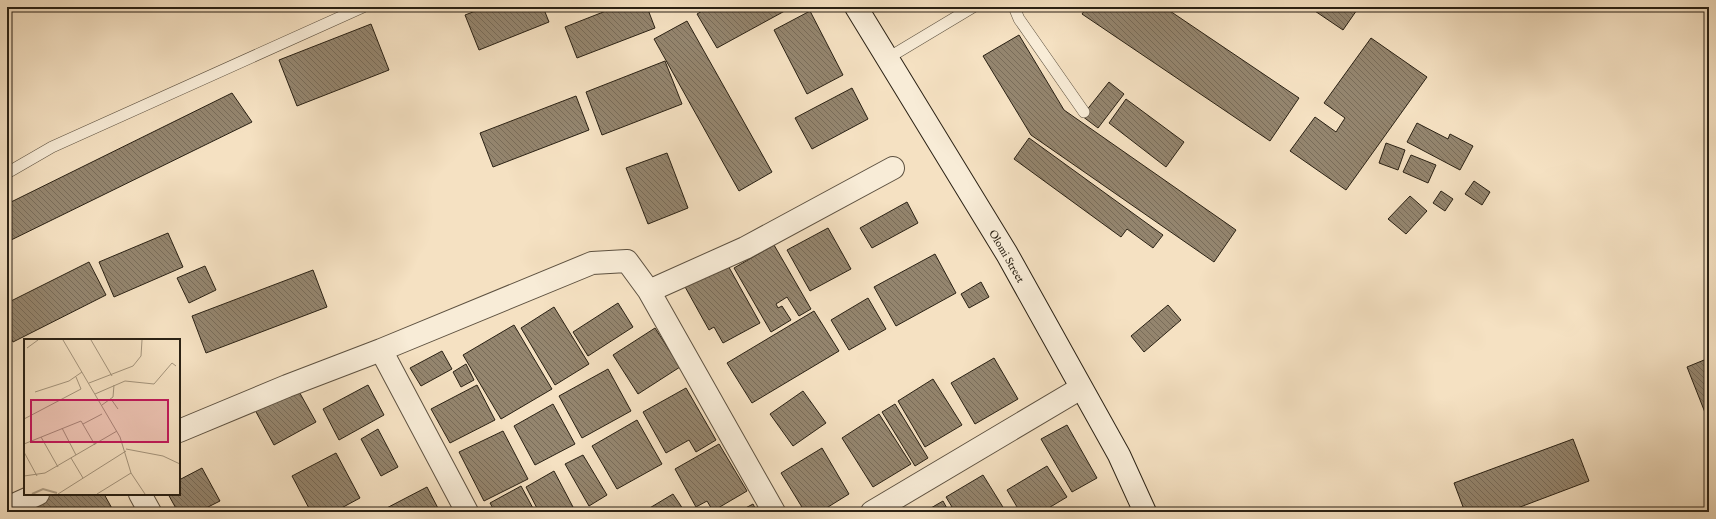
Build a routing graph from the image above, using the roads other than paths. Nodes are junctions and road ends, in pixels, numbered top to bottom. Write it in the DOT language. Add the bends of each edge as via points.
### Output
graph roads {
  1 [pos="363,7"];
  2 [pos="856,7"];
  3 [pos="973,7"];
  4 [pos="1014,7"];
  5 [pos="888,58"];
  6 [pos="1084,112"];
  7 [pos="893,168"];
  8 [pos="7,173"];
  9 [pos="649,291"];
  10 [pos="381,350"];
  11 [pos="1081,388"];
  12 [pos="180,431"];
  13 [pos="36,495"];
  14 [pos="141,495"];
  15 [pos="7,508"];
  16 [pos="150,512"];
  17 [pos="467,512"];
  18 [pos="774,512"];
  19 [pos="872,512"];
  20 [pos="1145,512"];
  1 -- 8 [label="lane" via="52,147"];
  2 -- 5 [label="street, Olomi Street"];
  3 -- 5 [label="lane"];
  4 -- 6 [label="lane" via="1019,19"];
  5 -- 11 [label="street, Olomi Street" via="1007,254"];
  7 -- 9 [label="street" via="745,248"];
  9 -- 10 [label="street" via="627,260 592,263"];
  9 -- 18 [label="street"];
  10 -- 12 [label="street"];
  10 -- 17 [label="street"];
  11 -- 19 [label="street"];
  11 -- 20 [label="street, Olomi Street" via="1118,455"];
  13 -- 15 [label="street"];
  14 -- 16 [label="street"];
}
